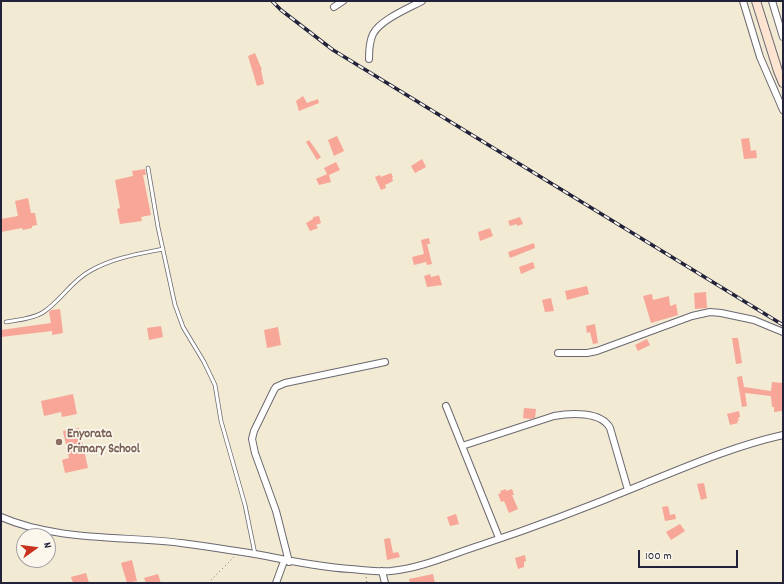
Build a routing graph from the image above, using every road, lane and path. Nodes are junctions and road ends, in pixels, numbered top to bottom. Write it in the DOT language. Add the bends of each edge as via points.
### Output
graph roads {
  1 [pos="343,1"];
  2 [pos="422,1"];
  3 [pos="743,1"];
  4 [pos="756,1"];
  5 [pos="772,1"];
  6 [pos="334,7"];
  7 [pos="783,37"];
  8 [pos="369,59"];
  9 [pos="783,83"];
  10 [pos="783,110"];
  11 [pos="148,168"];
  12 [pos="163,249"];
  13 [pos="6,322"];
  14 [pos="783,332"];
  15 [pos="558,354"];
  16 [pos="386,362"];
  17 [pos="446,406"];
  18 [pos="783,435"];
  19 [pos="462,446"];
  20 [pos="628,490"];
  21 [pos="1,517"];
  22 [pos="500,538"];
  23 [pos="239,552"];
  24 [pos="255,554"];
  25 [pos="287,561"];
  26 [pos="382,571"];
  27 [pos="208,583"];
  28 [pos="276,583"];
  29 [pos="385,583"];
  1 -- 6 [label="street"];
  2 -- 8 [label="street" via="377,28 371,41"];
  3 -- 10 [label="street" via="760,56"];
  4 -- 9 [label="main road"];
  5 -- 7 [label="street"];
  11 -- 12 [label="lane"];
  12 -- 13 [label="lane" via="124,257 92,270 77,280 42,313"];
  12 -- 24 [label="lane" via="180,320 214,385"];
  14 -- 15 [label="street" via="754,320 710,312 592,352"];
  16 -- 25 [label="street" via="285,383 276,387 272,394 252,439 276,511"];
  17 -- 19 [label="street"];
  18 -- 20 [label="street" via="706,459"];
  19 -- 20 [label="street" via="554,416 569,414 600,418 610,428"];
  19 -- 22 [label="street"];
  20 -- 22 [label="street"];
  21 -- 23 [label="street" via="25,526 58,533 178,543"];
  22 -- 26 [label="street" via="406,568"];
  23 -- 24 [label="street"];
  23 -- 27 [label="path"];
  24 -- 25 [label="street"];
  25 -- 26 [label="street"];
  25 -- 28 [label="street"];
  26 -- 29 [label="street"];
}
